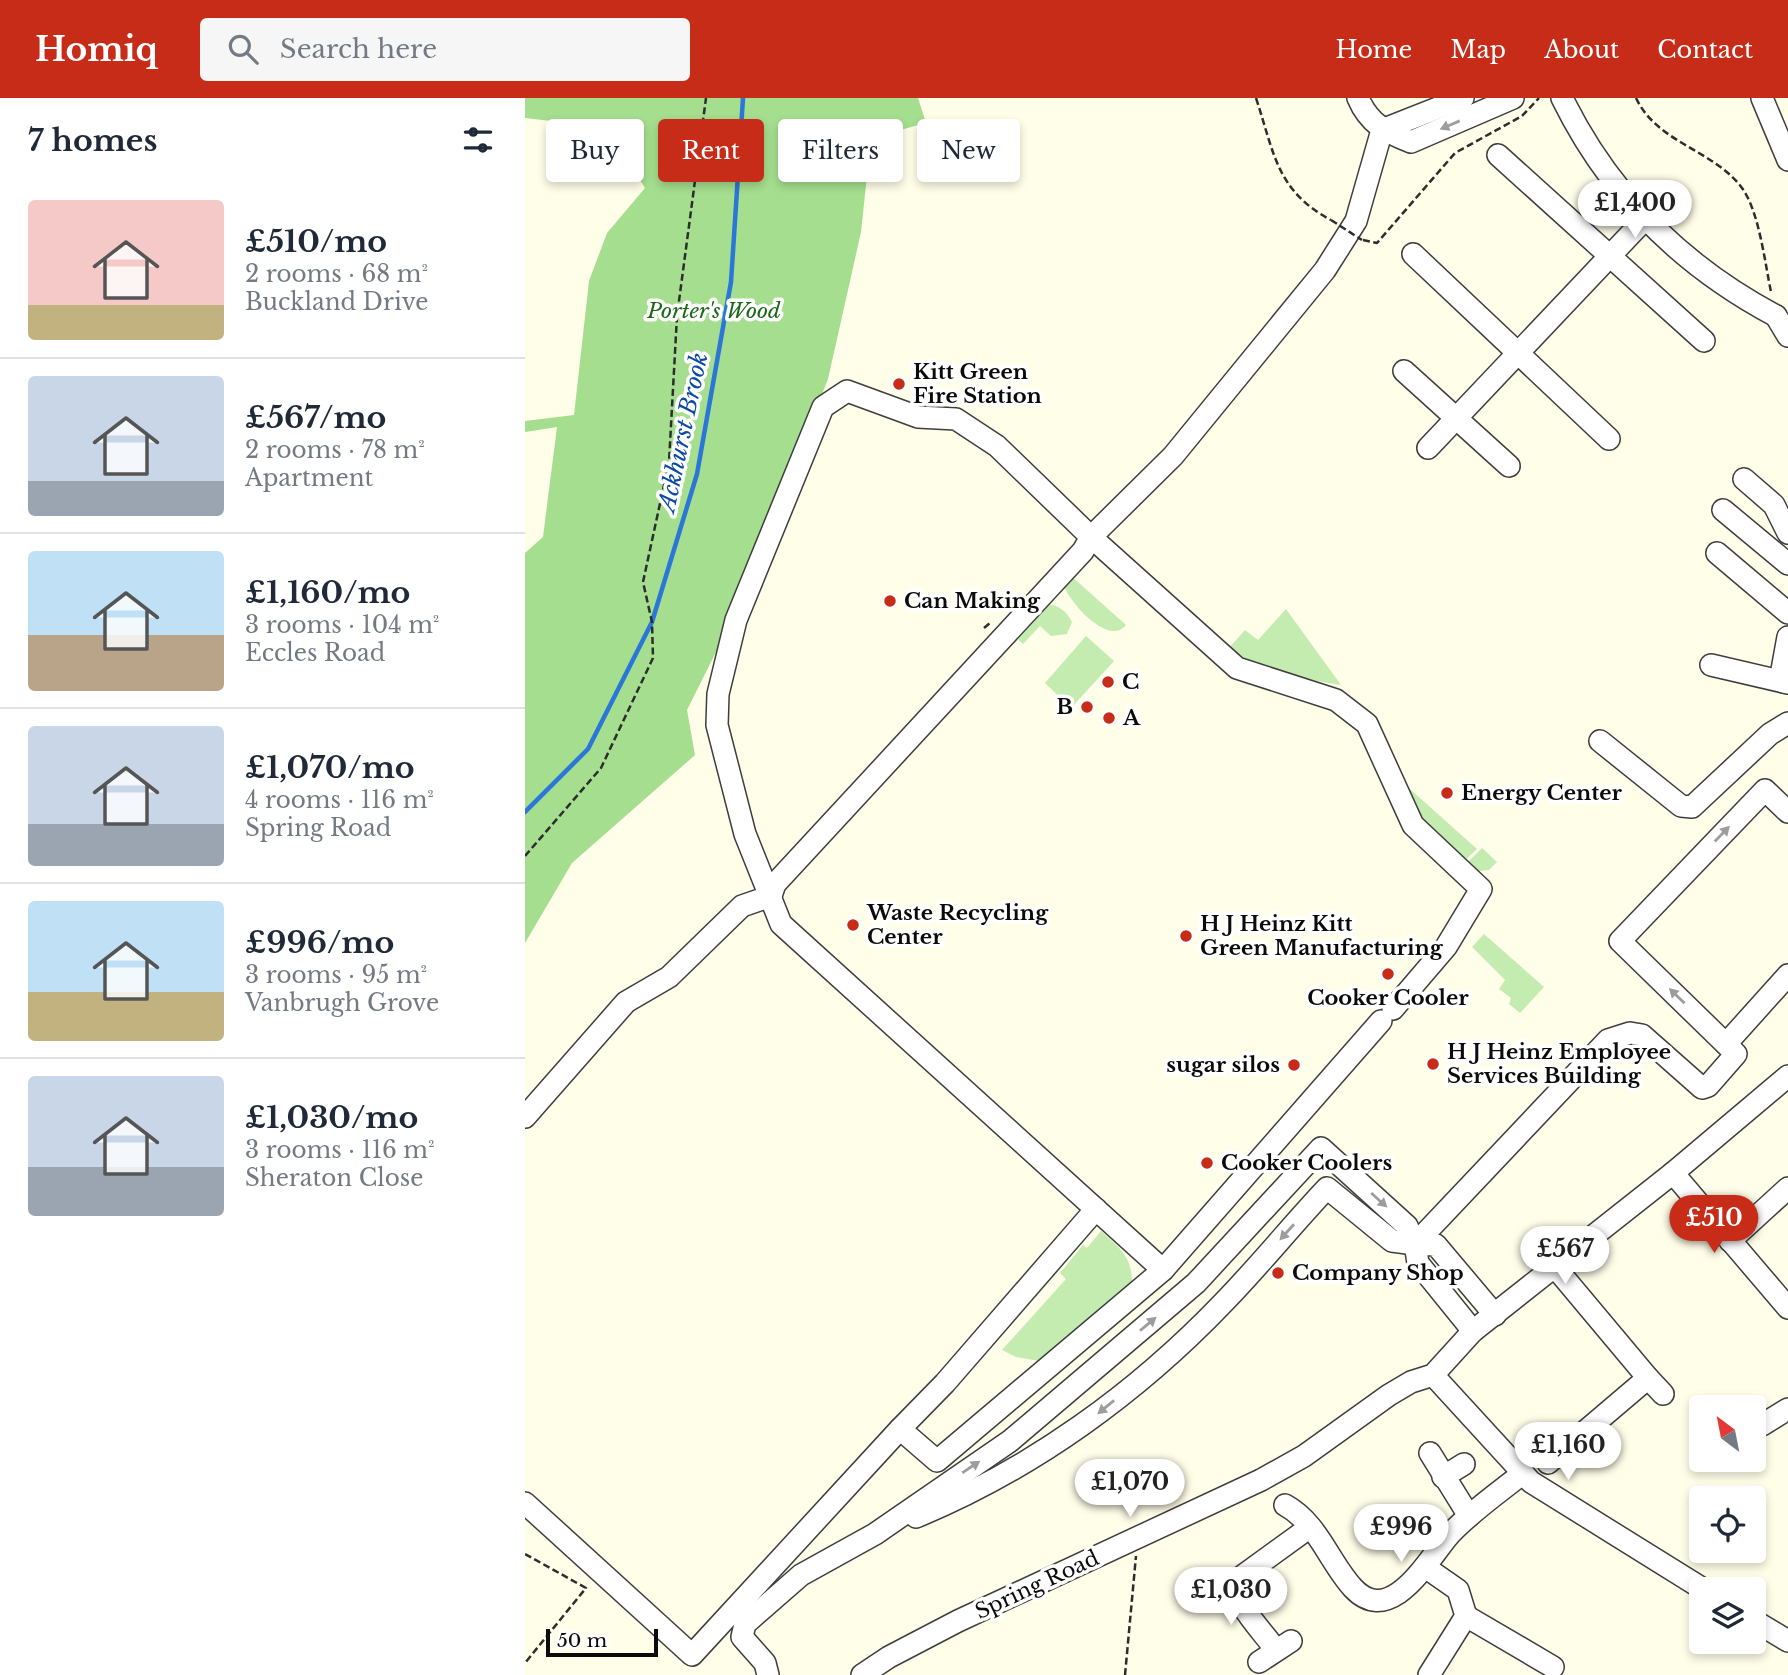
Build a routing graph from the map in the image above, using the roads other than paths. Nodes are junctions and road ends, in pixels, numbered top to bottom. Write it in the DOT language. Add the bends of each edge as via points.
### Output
graph roads {
  1 [pos="1358,98"];
  2 [pos="1463,98"];
  3 [pos="1513,98"];
  4 [pos="1563,98"];
  5 [pos="1762,98"];
  6 [pos="1382,130"];
  7 [pos="1498,155"];
  8 [pos="1788,160"];
  9 [pos="1645,219"];
  10 [pos="1413,254"];
  11 [pos="1609,256"];
  12 [pos="1782,312"];
  13 [pos="1788,336"];
  14 [pos="1704,341"];
  15 [pos="1518,353"];
  16 [pos="1404,371"];
  17 [pos="1457,418"];
  18 [pos="1609,439"];
  19 [pos="1428,448"];
  20 [pos="1509,466"];
  21 [pos="1744,479"];
  22 [pos="1723,510"];
  23 [pos="1788,533"];
  24 [pos="1091,537"];
  25 [pos="1717,553"];
  26 [pos="1788,564"];
  27 [pos="1788,613"];
  28 [pos="1788,637"];
  29 [pos="1711,665"];
  30 [pos="1786,682"];
  31 [pos="1788,723"];
  32 [pos="1600,741"];
  33 [pos="1788,812"];
  34 [pos="771,896"];
  35 [pos="1784,988"];
  36 [pos="1726,1044"];
  37 [pos="1788,1076"];
  38 [pos="525,1118"];
  39 [pos="1673,1173"];
  40 [pos="1788,1188"];
  41 [pos="1096,1209"];
  42 [pos="1730,1241"];
  43 [pos="1415,1244"];
  44 [pos="1555,1267"];
  45 [pos="1163,1270"];
  46 [pos="1788,1308"];
  47 [pos="1495,1315"];
  48 [pos="1473,1331"];
  49 [pos="1433,1375"];
  50 [pos="1648,1378"];
  51 [pos="1663,1394"];
  52 [pos="900,1429"];
  53 [pos="1430,1452"];
  54 [pos="1548,1462"];
  55 [pos="1464,1464"];
  56 [pos="1521,1474"];
  57 [pos="1443,1477"];
  58 [pos="525,1503"];
  59 [pos="1285,1505"];
  60 [pos="1469,1516"];
  61 [pos="1310,1527"];
  62 [pos="875,1534"];
  63 [pos="1425,1567"];
  64 [pos="1689,1581"];
  65 [pos="1466,1616"];
  66 [pos="1766,1628"];
  67 [pos="1788,1641"];
  68 [pos="1275,1650"];
  69 [pos="1541,1667"];
  70 [pos="768,1675"];
  71 [pos="862,1675"];
  72 [pos="1429,1675"];
  1 -- 6 [label="street" via="1365,114"];
  2 -- 6 [label="street"];
  3 -- 6 [label="street, one-way" via="1411,142"];
  4 -- 9 [label="street" via="1592,149"];
  5 -- 8 [label="street"];
  6 -- 24 [label="street" via="1356,221 1332,260 1173,456"];
  7 -- 11 [label="street"];
  9 -- 11 [label="street"];
  9 -- 12 [label="street" via="1733,293"];
  10 -- 15 [label="street"];
  11 -- 14 [label="street"];
  11 -- 15 [label="street"];
  12 -- 13 [label="street"];
  15 -- 17 [label="street"];
  15 -- 18 [label="street"];
  16 -- 17 [label="street"];
  17 -- 19 [label="street"];
  17 -- 20 [label="street"];
  21 -- 23 [label="street" via="1774,505"];
  22 -- 26 [label="street"];
  24 -- 34 [label="street" via="1075,560 775,884"];
  24 -- 34 [label="street" via="997,446 957,419 918,417 847,391 823,407 736,620 718,694 717,725 745,834"];
  24 -- 45 [label="street" via="1237,668 1336,700 1367,724 1413,825 1481,889 1446,947"];
  25 -- 27 [label="street"];
  28 -- 30 [label="street" via="1782,670"];
  29 -- 30 [label="street"];
  31 -- 32 [label="street" via="1770,734 1692,807 1681,806"];
  36 -- 33 [label="street, one-way" via="1620,941 1765,790"];
  34 -- 38 [label="street" via="742,905 669,977 626,1002"];
  34 -- 41 [label="street" via="781,923"];
  35 -- 36 [label="street"];
  36 -- 43 [label="street" via="1736,1054 1702,1088 1642,1035 1630,1032 1608,1040"];
  37 -- 39 [label="street"];
  39 -- 42 [label="street"];
  39 -- 44 [label="street"];
  40 -- 42 [label="street"];
  41 -- 45 [label="street"];
  41 -- 52 [label="street"];
  42 -- 46 [label="street"];
  43 -- 47 [label="street" via="1436,1245"];
  43 -- 48 [label="street" via="1418,1264"];
  43 -- 62 [label="street, one-way" via="1392,1241 1327,1188 1214,1312 1157,1367 1086,1423 959,1497"];
  62 -- 43 [label="street, one-way" via="1010,1441 1196,1283 1321,1147 1407,1226"];
  44 -- 47 [label="street"];
  44 -- 50 [label="street"];
  45 -- 52 [label="street" via="937,1461"];
  47 -- 48 [label="street"];
  48 -- 49 [label="street"];
  49 -- 56 [label="street"];
  49 -- 71 [label="street, Spring Road" via="1389,1395 1304,1456 927,1636"];
  50 -- 51 [label="street"];
  50 -- 54 [label="street" via="1565,1436"];
  52 -- 58 [label="street" via="692,1655"];
  53 -- 57 [label="street"];
  55 -- 57 [label="street"];
  56 -- 60 [label="street"];
  56 -- 64 [label="street"];
  57 -- 60 [label="street"];
  59 -- 61 [label="street"];
  60 -- 63 [label="street"];
  61 -- 63 [label="street" via="1350,1585 1363,1595 1379,1598 1398,1593"];
  61 -- 68 [label="street" via="1237,1580 1239,1598"];
  62 -- 70 [label="street" via="801,1575 745,1624 742,1637 765,1663"];
  63 -- 65 [label="street" via="1458,1590"];
  65 -- 69 [label="street"];
  65 -- 72 [label="street"];
  66 -- 67 [label="street"];
}
